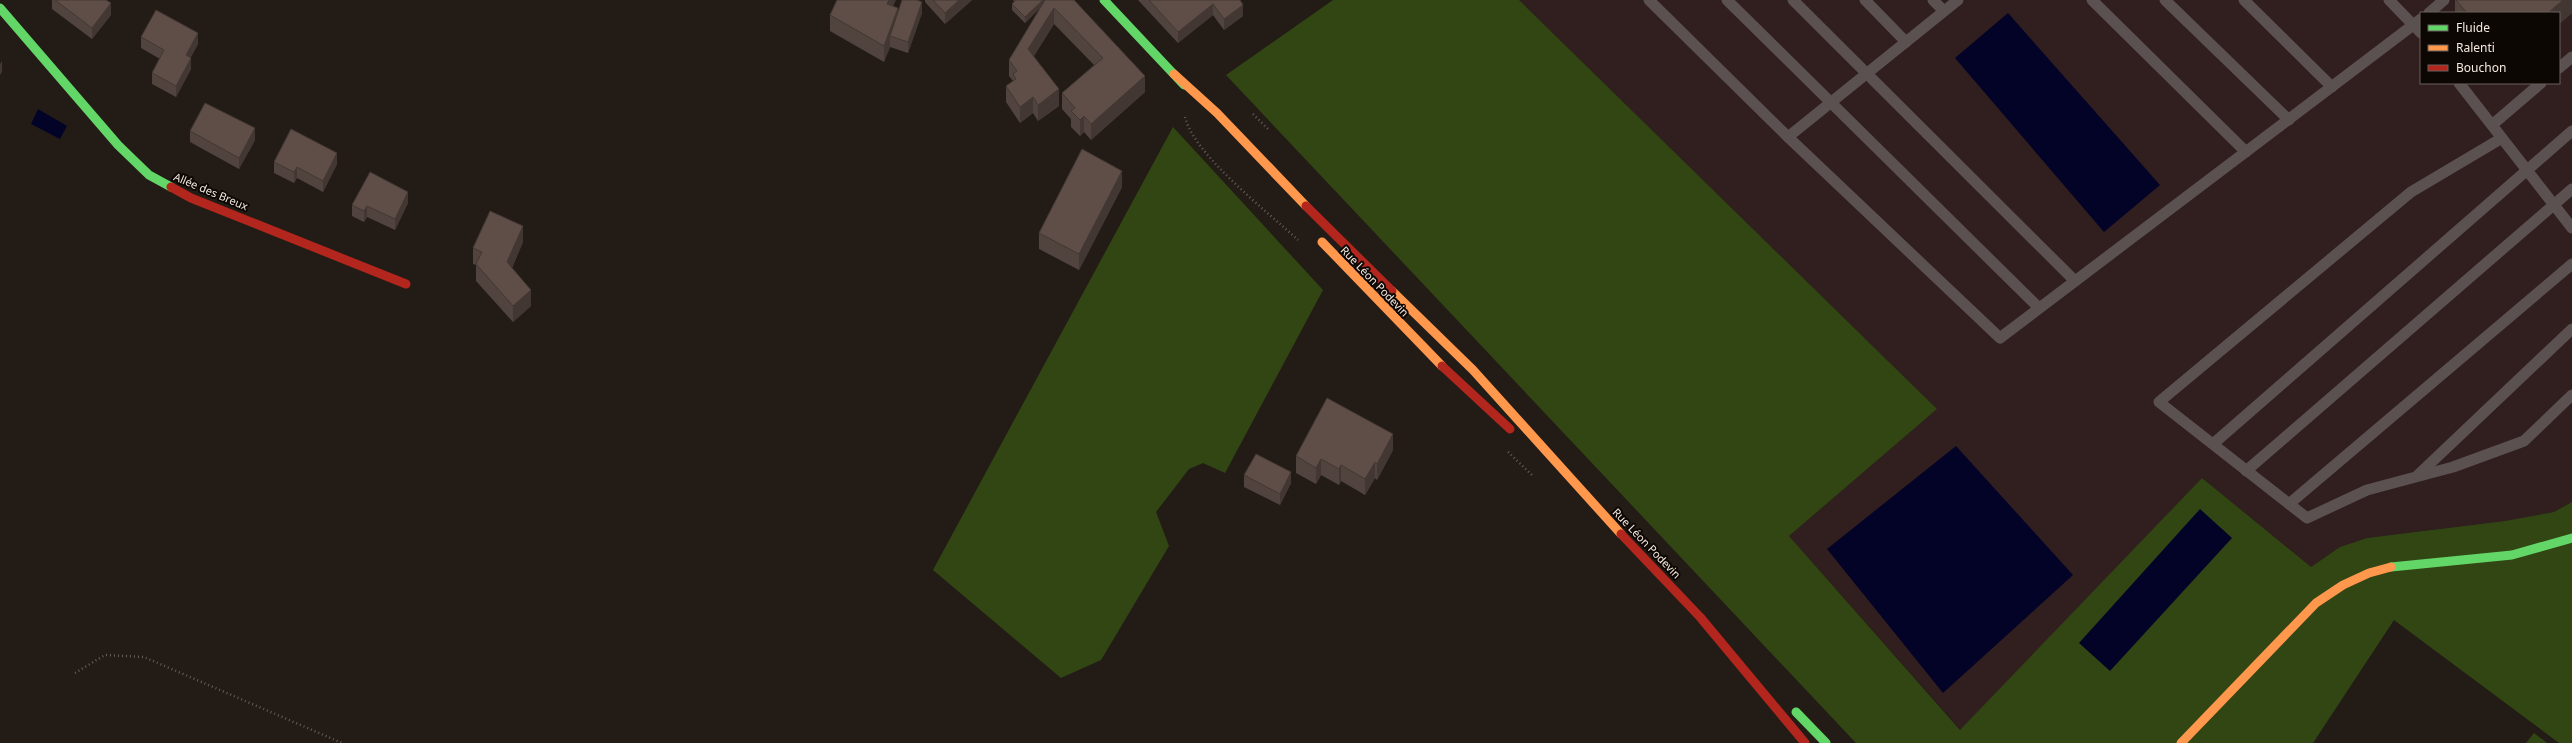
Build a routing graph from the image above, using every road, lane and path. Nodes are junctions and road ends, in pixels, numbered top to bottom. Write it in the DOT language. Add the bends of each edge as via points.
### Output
graph roads {
  1 [pos="1104,0"];
  2 [pos="1649,0"];
  3 [pos="1727,0"];
  4 [pos="1793,0"];
  5 [pos="1865,0"];
  6 [pos="1933,0"];
  7 [pos="1958,0"];
  8 [pos="2092,0"];
  9 [pos="2165,0"];
  10 [pos="2244,0"];
  11 [pos="2389,0"];
  12 [pos="2444,0"];
  13 [pos="0,8"];
  14 [pos="1944,11"];
  15 [pos="2430,12"];
  16 [pos="2419,26"];
  17 [pos="1906,42"];
  18 [pos="2572,56"];
  19 [pos="2560,67"];
  20 [pos="1174,74"];
  21 [pos="1866,74"];
  22 [pos="2461,84"];
  23 [pos="2540,84"];
  24 [pos="2332,87"];
  25 [pos="1831,102"];
  26 [pos="1184,115"];
  27 [pos="2289,120"];
  28 [pos="2492,125"];
  29 [pos="2572,131"];
  30 [pos="1788,137"];
  31 [pos="2502,138"];
  32 [pos="2246,152"];
  33 [pos="2527,170"];
  34 [pos="1260,172"];
  35 [pos="2572,189"];
  36 [pos="2554,205"];
  37 [pos="2572,228"];
  38 [pos="1317,236"];
  39 [pos="1304,244"];
  40 [pos="2572,264"];
  41 [pos="2075,281"];
  42 [pos="406,284"];
  43 [pos="2039,308"];
  44 [pos="2572,330"];
  45 [pos="2572,396"];
  46 [pos="2213,444"];
  47 [pos="2246,471"];
  48 [pos="2416,477"];
  49 [pos="1576,486"];
  50 [pos="2289,504"];
  51 [pos="2572,538"];
  52 [pos="1700,616"];
  53 [pos="75,673"];
  54 [pos="1768,683"];
  55 [pos="1789,705"];
  56 [pos="342,743"];
  57 [pos="1805,743"];
  58 [pos="1826,743"];
  59 [pos="2182,743"];
  1 -- 20 [label="main road, Rue Léon Podevin"];
  2 -- 30 [label="lane"];
  3 -- 25 [label="lane"];
  4 -- 21 [label="lane"];
  5 -- 17 [label="lane"];
  6 -- 14 [label="lane"];
  7 -- 14 [label="lane"];
  8 -- 32 [label="lane"];
  9 -- 27 [label="lane"];
  10 -- 24 [label="lane"];
  11 -- 16 [label="lane"];
  12 -- 15 [label="lane"];
  13 -- 42 [label="main road, Allée des Breux" via="118,145 149,174 191,198"];
  14 -- 17 [label="lane"];
  16 -- 24 [label="lane"];
  17 -- 21 [label="lane"];
  18 -- 19 [label="lane"];
  20 -- 34 [label="main road, Rue Léon Podevin"];
  20 -- 49 [label="main road, Rue Léon Podevin" via="1217,113 1322,223 1473,370"];
  21 -- 25 [label="lane"];
  21 -- 41 [label="lane"];
  22 -- 28 [label="lane"];
  23 -- 28 [label="lane"];
  24 -- 27 [label="lane"];
  25 -- 30 [label="lane"];
  25 -- 43 [label="lane"];
  26 -- 39 [label="path" via="1187,129 1217,164"];
  27 -- 32 [label="lane"];
  28 -- 31 [label="lane"];
  29 -- 33 [label="lane"];
  30 -- 43 [label="lane" via="2000,338"];
  31 -- 33 [label="lane"];
  31 -- 46 [label="lane" via="2411,192 2159,402"];
  32 -- 41 [label="lane"];
  33 -- 36 [label="lane"];
  33 -- 46 [label="lane"];
  35 -- 36 [label="lane"];
  36 -- 37 [label="lane"];
  36 -- 47 [label="lane"];
  38 -- 49 [label="main road, Rue Léon Podevin" via="1407,332"];
  40 -- 50 [label="lane"];
  41 -- 43 [label="lane"];
  44 -- 48 [label="lane"];
  45 -- 48 [label="lane" via="2524,441 2453,467"];
  46 -- 47 [label="lane"];
  47 -- 50 [label="lane"];
  48 -- 50 [label="lane" via="2367,490 2307,518"];
  49 -- 52 [label="main road, Rue Léon Podevin"];
  51 -- 59 [label="main road" via="2512,555 2398,565 2369,573 2343,585 2316,603"];
  52 -- 54 [label="main road, Rue Léon Podevin"];
  52 -- 57 [label="main road, Rue Léon Podevin"];
  53 -- 56 [label="path" via="105,655 144,657"];
  55 -- 58 [label="main road"];
}
